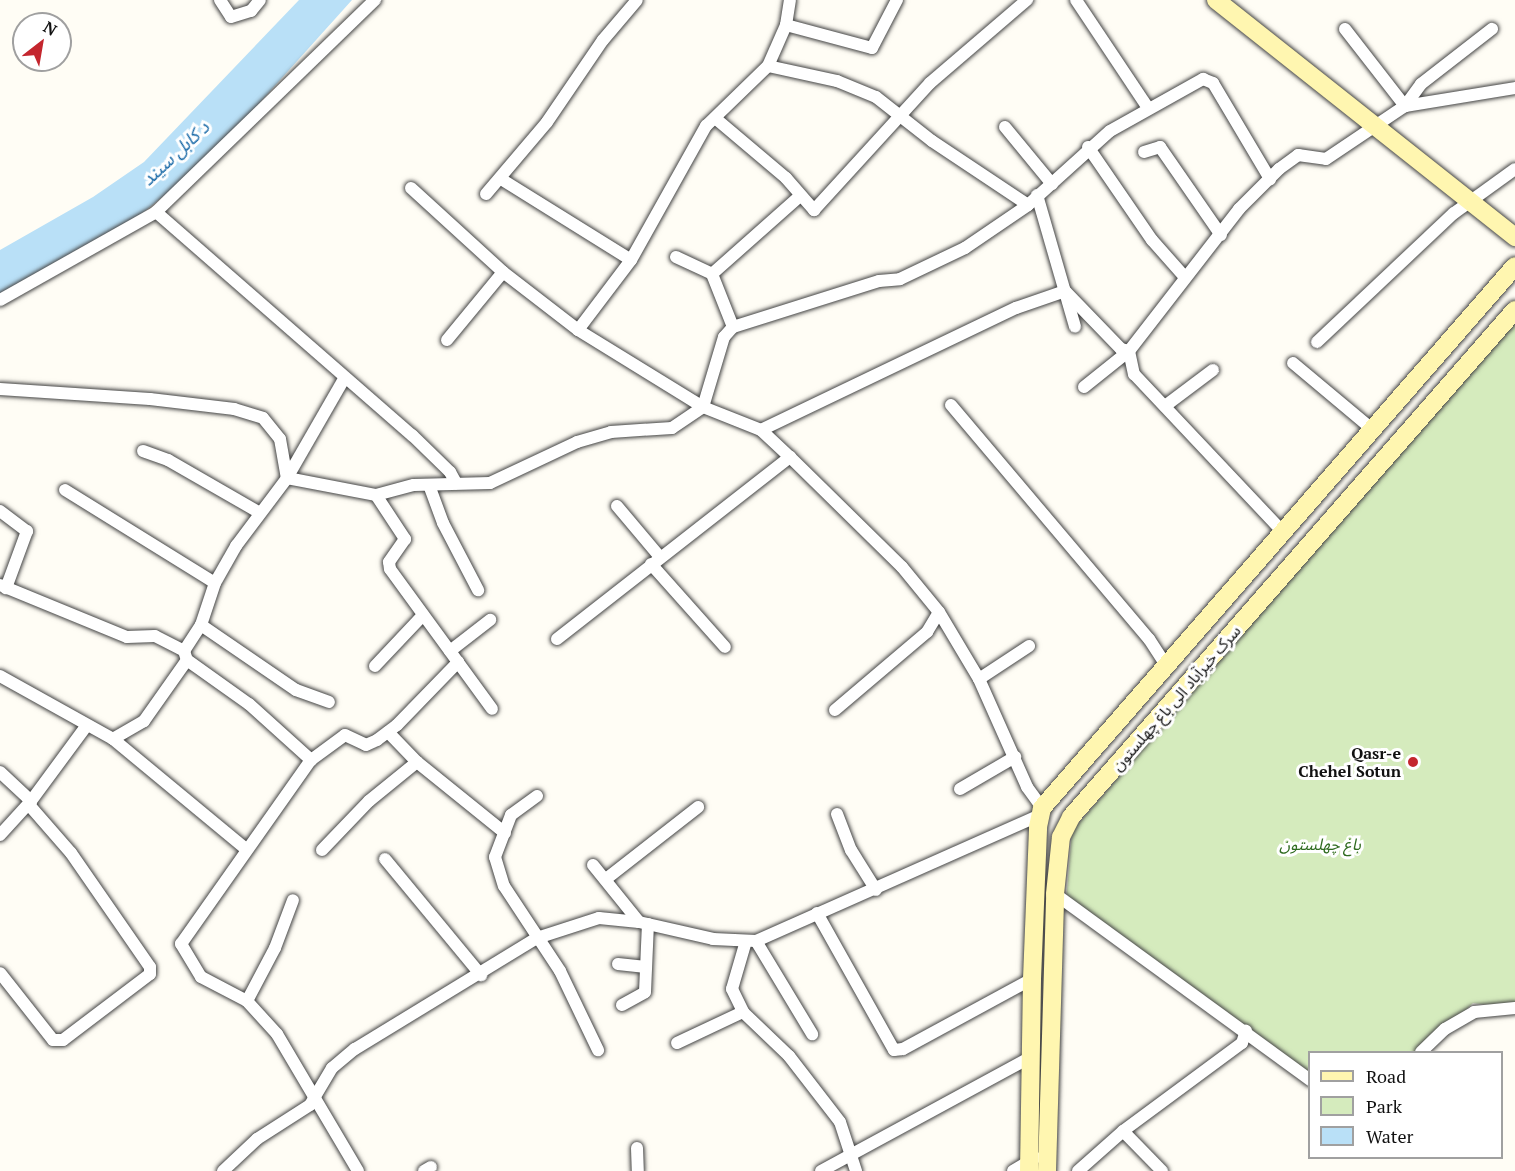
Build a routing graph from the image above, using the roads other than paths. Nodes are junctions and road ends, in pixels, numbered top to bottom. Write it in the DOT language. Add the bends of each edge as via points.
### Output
graph roads {
  1 [pos="220,0"];
  2 [pos="260,0"];
  3 [pos="375,0"];
  4 [pos="637,0"];
  5 [pos="790,0"];
  6 [pos="897,0"];
  7 [pos="1027,0"];
  8 [pos="1076,0"];
  9 [pos="1216,0"];
  10 [pos="786,25"];
  11 [pos="1345,29"];
  12 [pos="1492,29"];
  13 [pos="768,66"];
  14 [pos="1515,88"];
  15 [pos="1405,106"];
  16 [pos="1148,108"];
  17 [pos="898,117"];
  18 [pos="715,118"];
  19 [pos="1374,126"];
  20 [pos="1005,127"];
  21 [pos="1088,147"];
  22 [pos="1144,152"];
  23 [pos="1515,169"];
  24 [pos="501,179"];
  25 [pos="1270,179"];
  26 [pos="1052,184"];
  27 [pos="411,188"];
  28 [pos="486,194"];
  29 [pos="1037,195"];
  30 [pos="800,196"];
  31 [pos="1473,202"];
  32 [pos="1028,205"];
  33 [pos="156,212"];
  34 [pos="1221,235"];
  35 [pos="1515,237"];
  36 [pos="676,257"];
  37 [pos="631,260"];
  38 [pos="1515,267"];
  39 [pos="503,272"];
  40 [pos="712,274"];
  41 [pos="1184,276"];
  42 [pos="1065,291"];
  43 [pos="0,300"];
  44 [pos="1515,310"];
  45 [pos="733,327"];
  46 [pos="1074,327"];
  47 [pos="578,330"];
  48 [pos="447,340"];
  49 [pos="1317,342"];
  50 [pos="1129,351"];
  51 [pos="1293,363"];
  52 [pos="1213,370"];
  53 [pos="344,379"];
  54 [pos="1084,387"];
  55 [pos="0,389"];
  56 [pos="951,405"];
  57 [pos="1165,406"];
  58 [pos="703,407"];
  59 [pos="1372,429"];
  60 [pos="761,430"];
  61 [pos="143,451"];
  62 [pos="790,458"];
  63 [pos="287,478"];
  64 [pos="456,483"];
  65 [pos="429,485"];
  66 [pos="65,490"];
  67 [pos="376,495"];
  68 [pos="617,506"];
  69 [pos="0,511"];
  70 [pos="260,513"];
  71 [pos="1282,531"];
  72 [pos="656,560"];
  73 [pos="215,583"];
  74 [pos="3,586"];
  75 [pos="478,590"];
  76 [pos="939,612"];
  77 [pos="423,615"];
  78 [pos="490,620"];
  79 [pos="201,625"];
  80 [pos="557,639"];
  81 [pos="1029,646"];
  82 [pos="725,647"];
  83 [pos="450,651"];
  84 [pos="186,655"];
  85 [pos="458,662"];
  86 [pos="1166,665"];
  87 [pos="375,666"];
  88 [pos="0,676"];
  89 [pos="979,679"];
  90 [pos="329,702"];
  91 [pos="492,709"];
  92 [pos="834,710"];
  93 [pos="87,725"];
  94 [pos="388,732"];
  95 [pos="113,739"];
  96 [pos="1015,757"];
  97 [pos="311,760"];
  98 [pos="417,762"];
  99 [pos="0,772"];
  100 [pos="960,789"];
  101 [pos="537,796"];
  102 [pos="31,801"];
  103 [pos="698,807"];
  104 [pos="1041,811"];
  105 [pos="837,814"];
  106 [pos="505,833"];
  107 [pos="0,835"];
  108 [pos="246,849"];
  109 [pos="322,850"];
  110 [pos="385,859"];
  111 [pos="593,865"];
  112 [pos="606,879"];
  113 [pos="876,890"];
  114 [pos="1055,894"];
  115 [pos="293,900"];
  116 [pos="817,913"];
  117 [pos="644,923"];
  118 [pos="537,938"];
  119 [pos="751,941"];
  120 [pos="618,964"];
  121 [pos="646,967"];
  122 [pos="0,973"];
  123 [pos="481,975"];
  124 [pos="1032,979"];
  125 [pos="247,1001"];
  126 [pos="622,1005"];
  127 [pos="1515,1008"];
  128 [pos="743,1012"];
  129 [pos="1246,1031"];
  130 [pos="812,1034"];
  131 [pos="677,1043"];
  132 [pos="598,1050"];
  133 [pos="1423,1051"];
  134 [pos="1031,1057"];
  135 [pos="1308,1078"];
  136 [pos="314,1096"];
  137 [pos="1123,1131"];
  138 [pos="637,1148"];
  139 [pos="850,1155"];
  140 [pos="1047,1162"];
  141 [pos="1029,1166"];
  142 [pos="223,1171"];
  143 [pos="358,1171"];
  144 [pos="638,1171"];
  145 [pos="821,1171"];
  146 [pos="856,1171"];
  147 [pos="1013,1171"];
  148 [pos="1078,1171"];
  149 [pos="1162,1171"];
  1 -- 2 [label="street" via="231,17 251,11"];
  3 -- 33 [label="street"];
  4 -- 24 [label="street"];
  5 -- 10 [label="street"];
  6 -- 10 [label="street" via="872,48"];
  7 -- 17 [label="street" via="930,83"];
  8 -- 16 [label="street"];
  9 -- 19 [label="main road"];
  10 -- 13 [label="street"];
  11 -- 15 [label="street"];
  12 -- 15 [label="street" via="1421,84"];
  13 -- 17 [label="street" via="859,89 885,102"];
  13 -- 18 [label="street"];
  14 -- 15 [label="street"];
  15 -- 19 [label="street"];
  16 -- 21 [label="street"];
  16 -- 25 [label="street" via="1208,79"];
  17 -- 30 [label="street" via="814,210"];
  17 -- 32 [label="street"];
  18 -- 30 [label="street" via="780,172"];
  18 -- 37 [label="street" via="683,164"];
  19 -- 25 [label="street" via="1326,159 1298,155"];
  19 -- 31 [label="main road"];
  20 -- 26 [label="street"];
  21 -- 26 [label="street"];
  21 -- 41 [label="street" via="1152,240"];
  22 -- 34 [label="street" via="1160,147"];
  23 -- 31 [label="street"];
  24 -- 28 [label="street"];
  24 -- 37 [label="street"];
  25 -- 34 [label="street" via="1239,209"];
  26 -- 29 [label="street"];
  27 -- 39 [label="street"];
  29 -- 32 [label="street"];
  29 -- 42 [label="street"];
  30 -- 40 [label="street"];
  31 -- 35 [label="main road"];
  31 -- 49 [label="street" via="1454,213"];
  32 -- 45 [label="street" via="965,248 900,279 879,281"];
  33 -- 43 [label="street"];
  33 -- 53 [label="street"];
  34 -- 41 [label="street"];
  36 -- 40 [label="street"];
  37 -- 47 [label="street"];
  38 -- 59 [label="main road"];
  39 -- 47 [label="street"];
  39 -- 48 [label="street"];
  40 -- 45 [label="street"];
  41 -- 50 [label="street"];
  42 -- 46 [label="street"];
  42 -- 50 [label="street" via="1121,349"];
  42 -- 60 [label="street" via="1016,308"];
  44 -- 114 [label="main road, سرک خیرآباد الی باغ چهلستون" via="1071,817 1061,837"];
  45 -- 58 [label="street" via="724,337"];
  47 -- 58 [label="street"];
  50 -- 54 [label="street"];
  50 -- 57 [label="street" via="1134,374"];
  51 -- 59 [label="street"];
  52 -- 57 [label="street"];
  53 -- 63 [label="street"];
  53 -- 64 [label="street" via="412,435 450,471"];
  55 -- 63 [label="street" via="234,409 263,418 280,439"];
  56 -- 86 [label="street" via="1149,639"];
  57 -- 71 [label="street"];
  58 -- 60 [label="street"];
  58 -- 64 [label="street" via="672,429 611,432 577,442 508,478 490,483"];
  59 -- 71 [label="main road"];
  60 -- 62 [label="street"];
  61 -- 70 [label="street" via="168,460"];
  62 -- 72 [label="street"];
  62 -- 76 [label="street" via="902,567"];
  63 -- 67 [label="street"];
  63 -- 70 [label="street"];
  64 -- 65 [label="street"];
  65 -- 67 [label="street"];
  65 -- 75 [label="street" via="443,523"];
  66 -- 73 [label="street"];
  67 -- 77 [label="street" via="405,539 389,562 390,569"];
  68 -- 72 [label="street"];
  69 -- 74 [label="street" via="27,531"];
  70 -- 73 [label="street"];
  71 -- 86 [label="main road"];
  72 -- 80 [label="street"];
  72 -- 82 [label="street"];
  73 -- 79 [label="street"];
  74 -- 84 [label="street" via="127,637 155,636"];
  76 -- 89 [label="street"];
  76 -- 92 [label="street" via="927,632"];
  77 -- 83 [label="street"];
  77 -- 87 [label="street"];
  78 -- 83 [label="street"];
  79 -- 84 [label="street"];
  79 -- 90 [label="street" via="296,690"];
  81 -- 89 [label="street"];
  83 -- 85 [label="street"];
  84 -- 95 [label="street" via="144,721"];
  84 -- 97 [label="street"];
  85 -- 91 [label="street"];
  85 -- 94 [label="street"];
  86 -- 104 [label="main road"];
  88 -- 93 [label="street"];
  89 -- 96 [label="street"];
  93 -- 95 [label="street"];
  93 -- 102 [label="street"];
  94 -- 97 [label="street" via="366,745 345,735"];
  94 -- 98 [label="street"];
  95 -- 108 [label="street"];
  96 -- 100 [label="street"];
  96 -- 104 [label="street"];
  97 -- 108 [label="street"];
  98 -- 106 [label="street"];
  98 -- 109 [label="street" via="369,801"];
  99 -- 102 [label="street"];
  101 -- 106 [label="street" via="515,809"];
  102 -- 107 [label="street"];
  102 -- 122 [label="street" via="30,806 71,853 150,968 150,974 63,1040 53,1040"];
  103 -- 112 [label="street"];
  104 -- 113 [label="street"];
  104 -- 124 [label="main road"];
  105 -- 113 [label="street" via="851,850"];
  106 -- 118 [label="street" via="495,857 504,886"];
  108 -- 125 [label="street" via="181,944 201,977"];
  110 -- 123 [label="street"];
  111 -- 112 [label="street"];
  112 -- 117 [label="street"];
  113 -- 116 [label="street"];
  114 -- 129 [label="street"];
  114 -- 140 [label="main road, سرک خیرآباد الی باغ چهلستون"];
  115 -- 125 [label="street" via="275,948"];
  116 -- 119 [label="street"];
  116 -- 124 [label="street" via="894,1050 903,1049"];
  117 -- 118 [label="street" via="598,918"];
  117 -- 119 [label="street" via="713,939"];
  117 -- 121 [label="street"];
  118 -- 123 [label="street"];
  118 -- 132 [label="street" via="560,971"];
  119 -- 128 [label="street" via="732,988"];
  119 -- 130 [label="street"];
  120 -- 121 [label="street"];
  121 -- 126 [label="street" via="645,993"];
  123 -- 136 [label="street" via="355,1049 332,1068"];
  124 -- 134 [label="main road"];
  125 -- 136 [label="street" via="278,1034"];
  127 -- 133 [label="street" via="1474,1012 1445,1029"];
  128 -- 131 [label="street"];
  128 -- 139 [label="street" via="789,1056 840,1122"];
  129 -- 135 [label="street"];
  129 -- 137 [label="street" via="1242,1043"];
  134 -- 139 [label="street"];
  134 -- 141 [label="main road"];
  136 -- 142 [label="street" via="310,1105 257,1139"];
  136 -- 143 [label="street"];
  137 -- 148 [label="street"];
  137 -- 149 [label="street"];
  138 -- 144 [label="street"];
  139 -- 145 [label="street"];
  139 -- 146 [label="street"];
  140 -- 141 [label="street"];
  141 -- 147 [label="street"];
}
